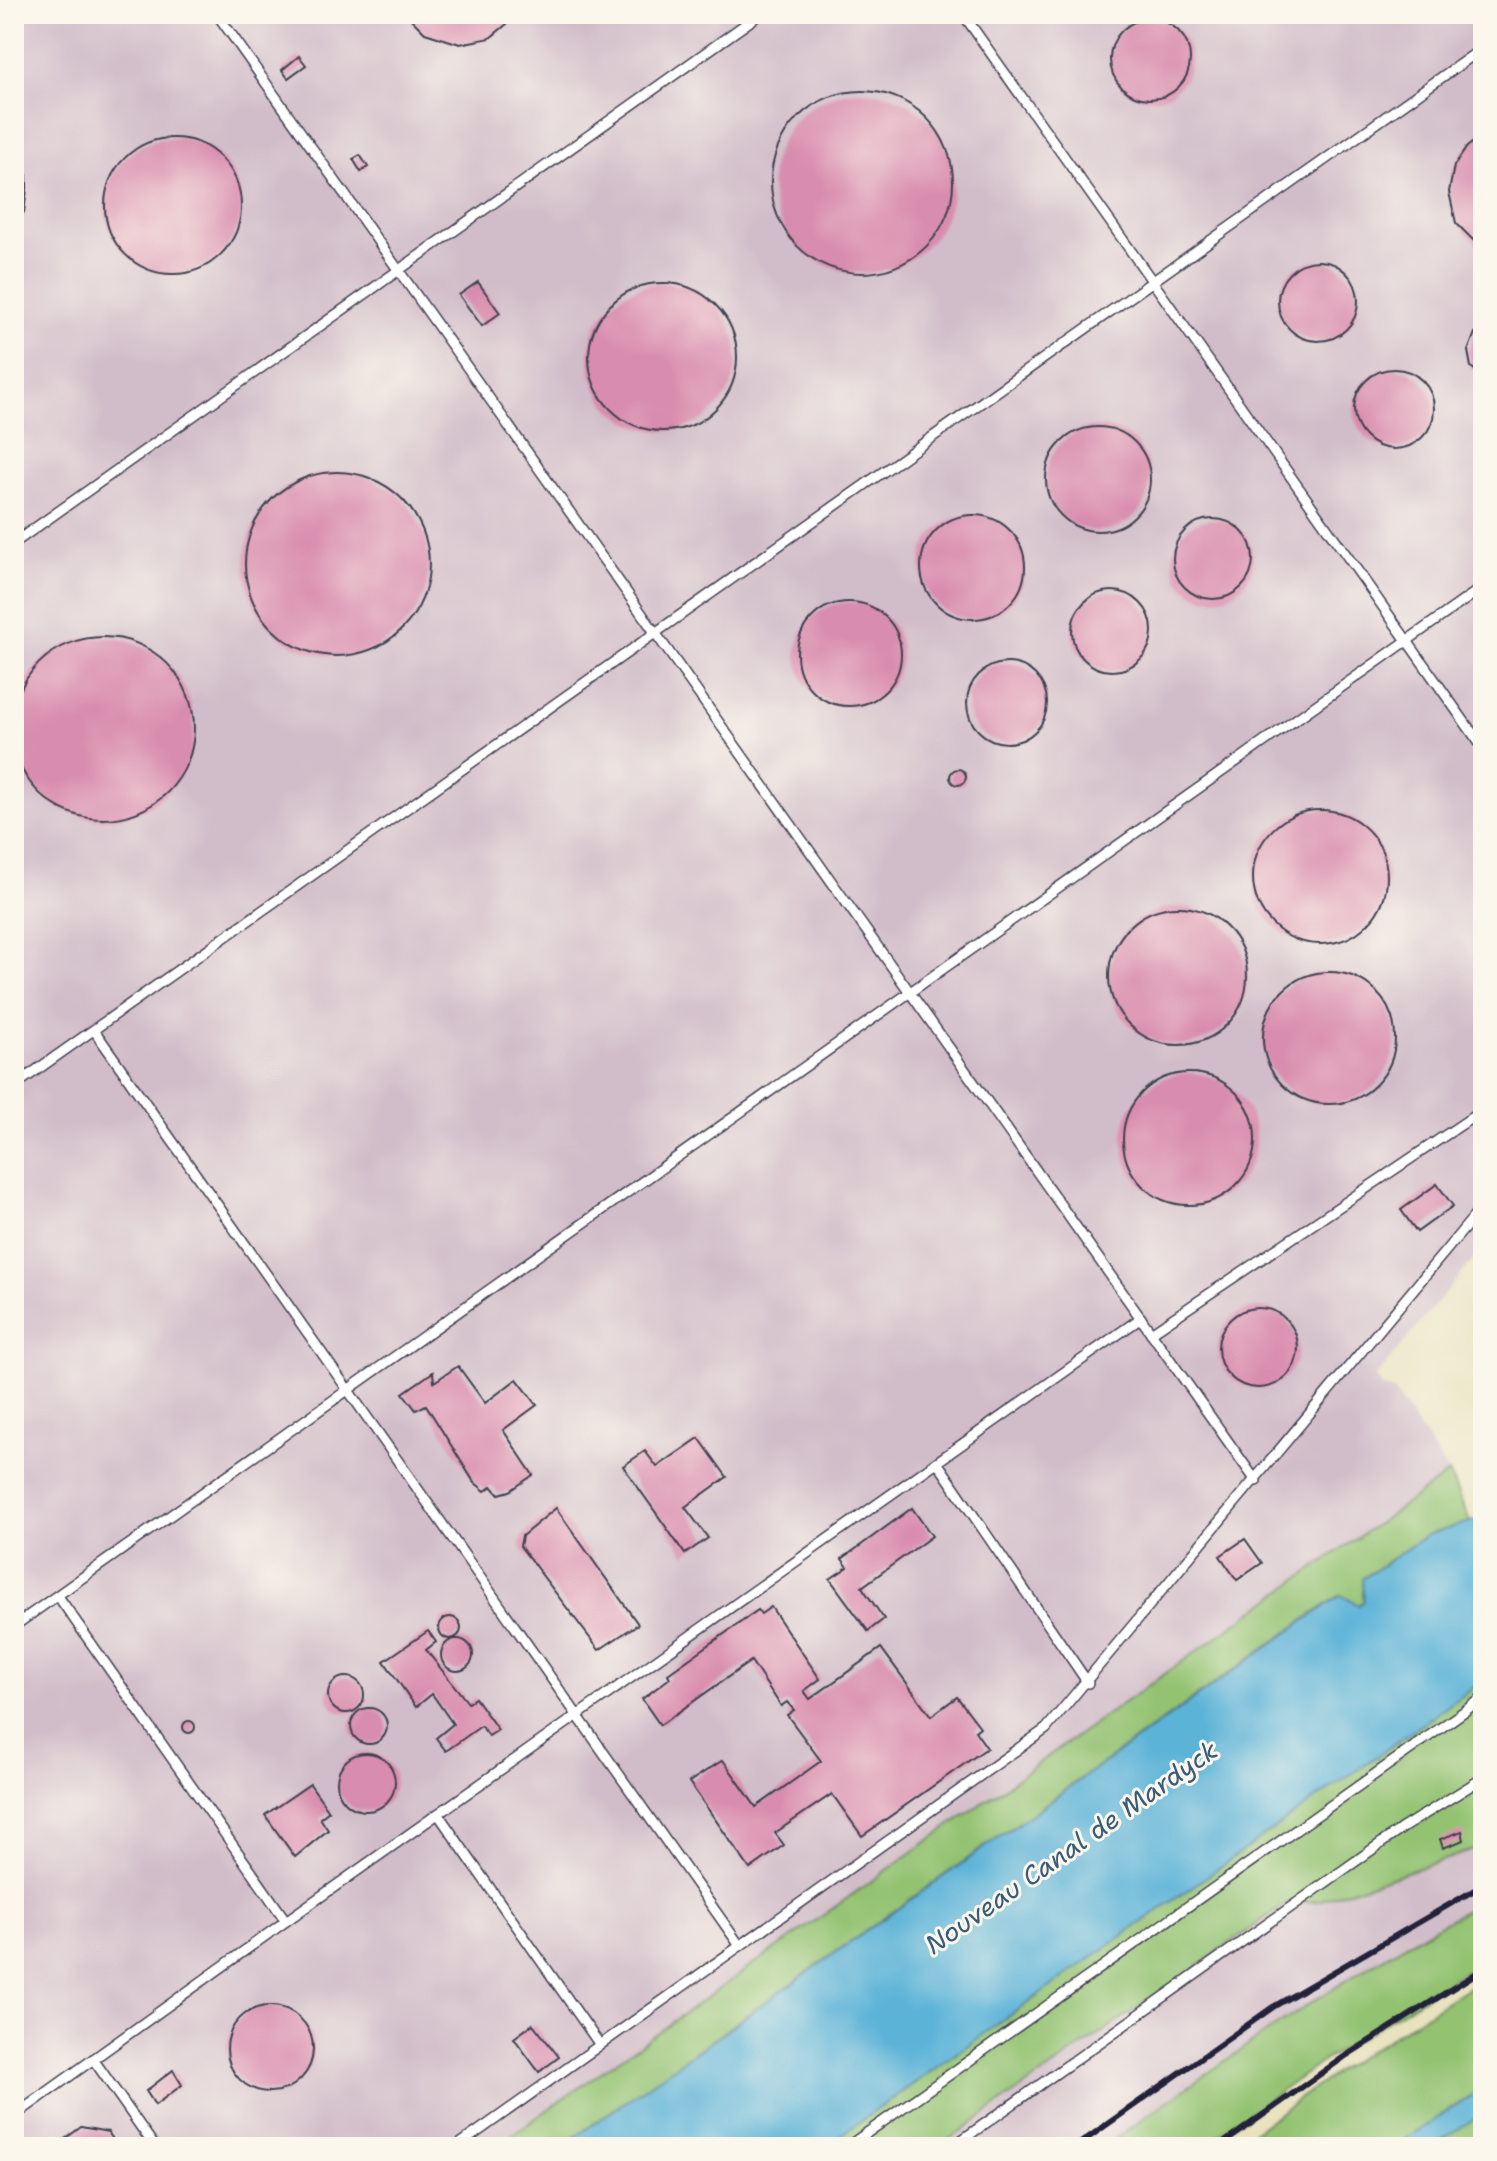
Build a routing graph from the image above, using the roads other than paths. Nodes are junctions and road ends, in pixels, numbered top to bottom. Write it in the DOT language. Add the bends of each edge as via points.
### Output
graph roads {
  1 [pos="217,14"];
  2 [pos="760,14"];
  3 [pos="963,14"];
  4 [pos="1483,48"];
  5 [pos="399,270"];
  6 [pos="1154,281"];
  7 [pos="14,543"];
  8 [pos="1483,587"];
  9 [pos="656,633"];
  10 [pos="1406,641"];
  11 [pos="1483,748"];
  12 [pos="910,993"];
  13 [pos="94,1030"];
  14 [pos="14,1086"];
  15 [pos="1483,1110"];
  16 [pos="1483,1206"];
  17 [pos="1141,1318"];
  18 [pos="1151,1333"];
  19 [pos="348,1390"];
  20 [pos="937,1462"];
  21 [pos="1256,1481"];
  22 [pos="58,1596"];
  23 [pos="16,1621"];
  24 [pos="1088,1683"];
  25 [pos="1483,1698"];
  26 [pos="578,1715"];
  27 [pos="1483,1778"];
  28 [pos="438,1814"];
  29 [pos="286,1921"];
  30 [pos="740,1946"];
  31 [pos="600,2045"];
  32 [pos="93,2059"];
  33 [pos="14,2116"];
  34 [pos="155,2147"];
  35 [pos="456,2147"];
  36 [pos="847,2147"];
  37 [pos="952,2147"];
  1 -- 5 [label="lane"];
  2 -- 5 [label="lane"];
  3 -- 6 [label="lane"];
  4 -- 6 [label="lane"];
  5 -- 7 [label="lane"];
  5 -- 9 [label="lane"];
  6 -- 9 [label="lane"];
  6 -- 10 [label="lane"];
  8 -- 10 [label="lane"];
  9 -- 12 [label="lane"];
  9 -- 13 [label="lane"];
  10 -- 11 [label="lane"];
  10 -- 12 [label="lane"];
  12 -- 17 [label="lane"];
  12 -- 19 [label="lane"];
  13 -- 14 [label="lane"];
  13 -- 19 [label="lane"];
  15 -- 18 [label="lane"];
  16 -- 21 [label="lane"];
  17 -- 18 [label="lane"];
  17 -- 20 [label="lane"];
  18 -- 21 [label="lane"];
  19 -- 22 [label="lane"];
  19 -- 26 [label="lane"];
  20 -- 24 [label="lane"];
  20 -- 26 [label="lane"];
  21 -- 24 [label="lane"];
  22 -- 23 [label="lane"];
  22 -- 29 [label="lane"];
  24 -- 30 [label="lane" via="1036,1737"];
  25 -- 36 [label="lane"];
  26 -- 28 [label="lane"];
  26 -- 30 [label="lane"];
  27 -- 37 [label="lane" via="1404,1827"];
  28 -- 29 [label="lane"];
  28 -- 31 [label="lane"];
  29 -- 32 [label="lane"];
  30 -- 31 [label="lane"];
  31 -- 35 [label="lane"];
  32 -- 33 [label="lane"];
  32 -- 34 [label="lane"];
}
